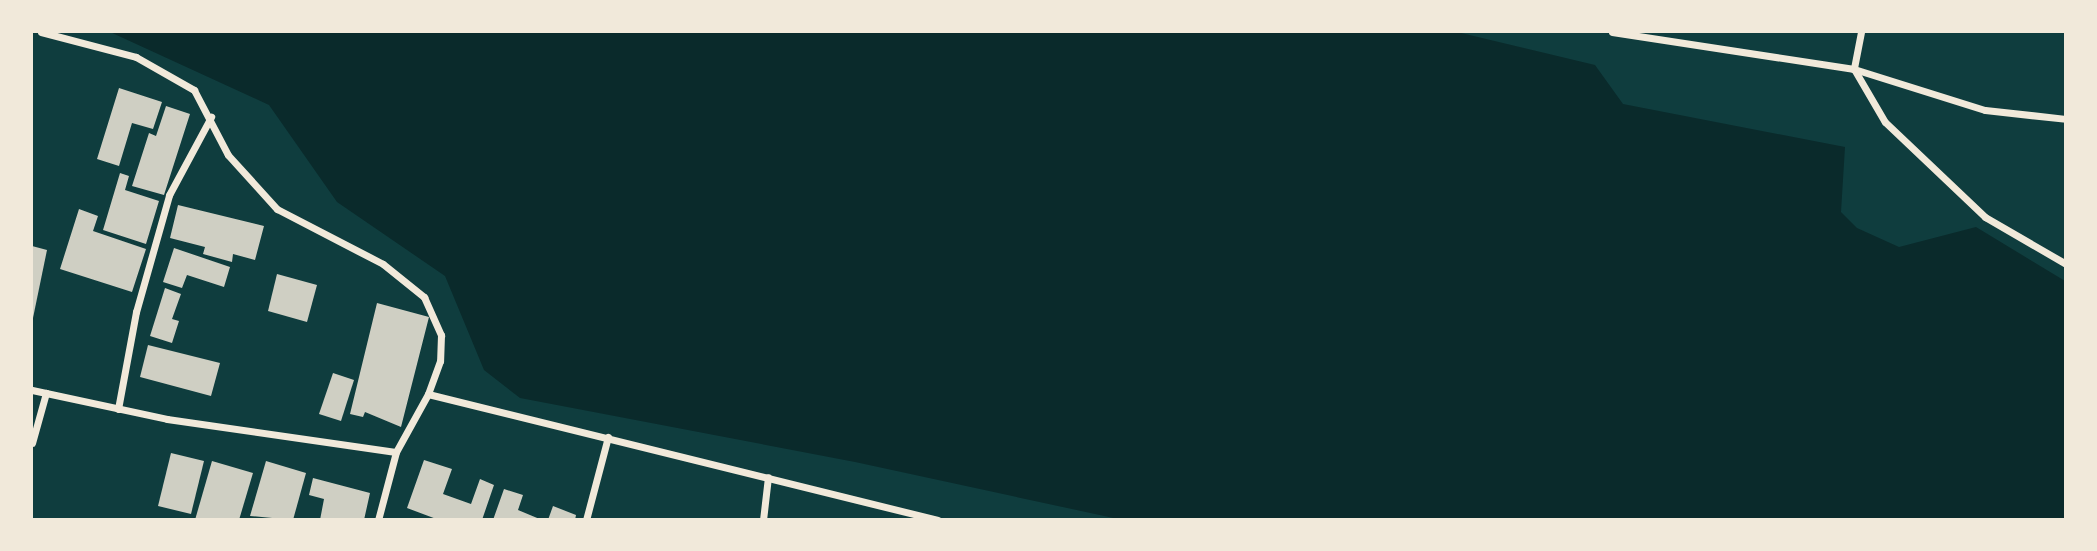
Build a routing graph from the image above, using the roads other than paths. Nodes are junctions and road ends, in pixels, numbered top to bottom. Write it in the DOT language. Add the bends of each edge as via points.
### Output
graph roads {
  1 [pos="41,32"];
  2 [pos="1612,32"];
  3 [pos="1861,32"];
  4 [pos="1854,69"];
  5 [pos="211,117"];
  6 [pos="2066,119"];
  7 [pos="2066,264"];
  8 [pos="32,390"];
  9 [pos="46,393"];
  10 [pos="428,394"];
  11 [pos="118,408"];
  12 [pos="608,437"];
  13 [pos="32,443"];
  14 [pos="396,452"];
  15 [pos="768,477"];
  16 [pos="378,520"];
  17 [pos="586,520"];
  18 [pos="764,520"];
  19 [pos="938,520"];
  1 -- 5 [label="street" via="136,57 165,71 194,90"];
  2 -- 4 [label="street"];
  3 -- 4 [label="street"];
  4 -- 6 [label="street" via="1985,110"];
  4 -- 7 [label="street" via="1885,122 1984,217"];
  5 -- 10 [label="street" via="228,155 278,209 383,264 424,297 441,335 440,361"];
  5 -- 11 [label="street" via="169,195 136,312"];
  8 -- 9 [label="street"];
  9 -- 11 [label="street"];
  9 -- 13 [label="street"];
  10 -- 12 [label="street"];
  10 -- 14 [label="street"];
  11 -- 14 [label="street"];
  12 -- 15 [label="street"];
  12 -- 17 [label="street"];
  14 -- 16 [label="street"];
  15 -- 18 [label="street"];
  15 -- 19 [label="street"];
}
